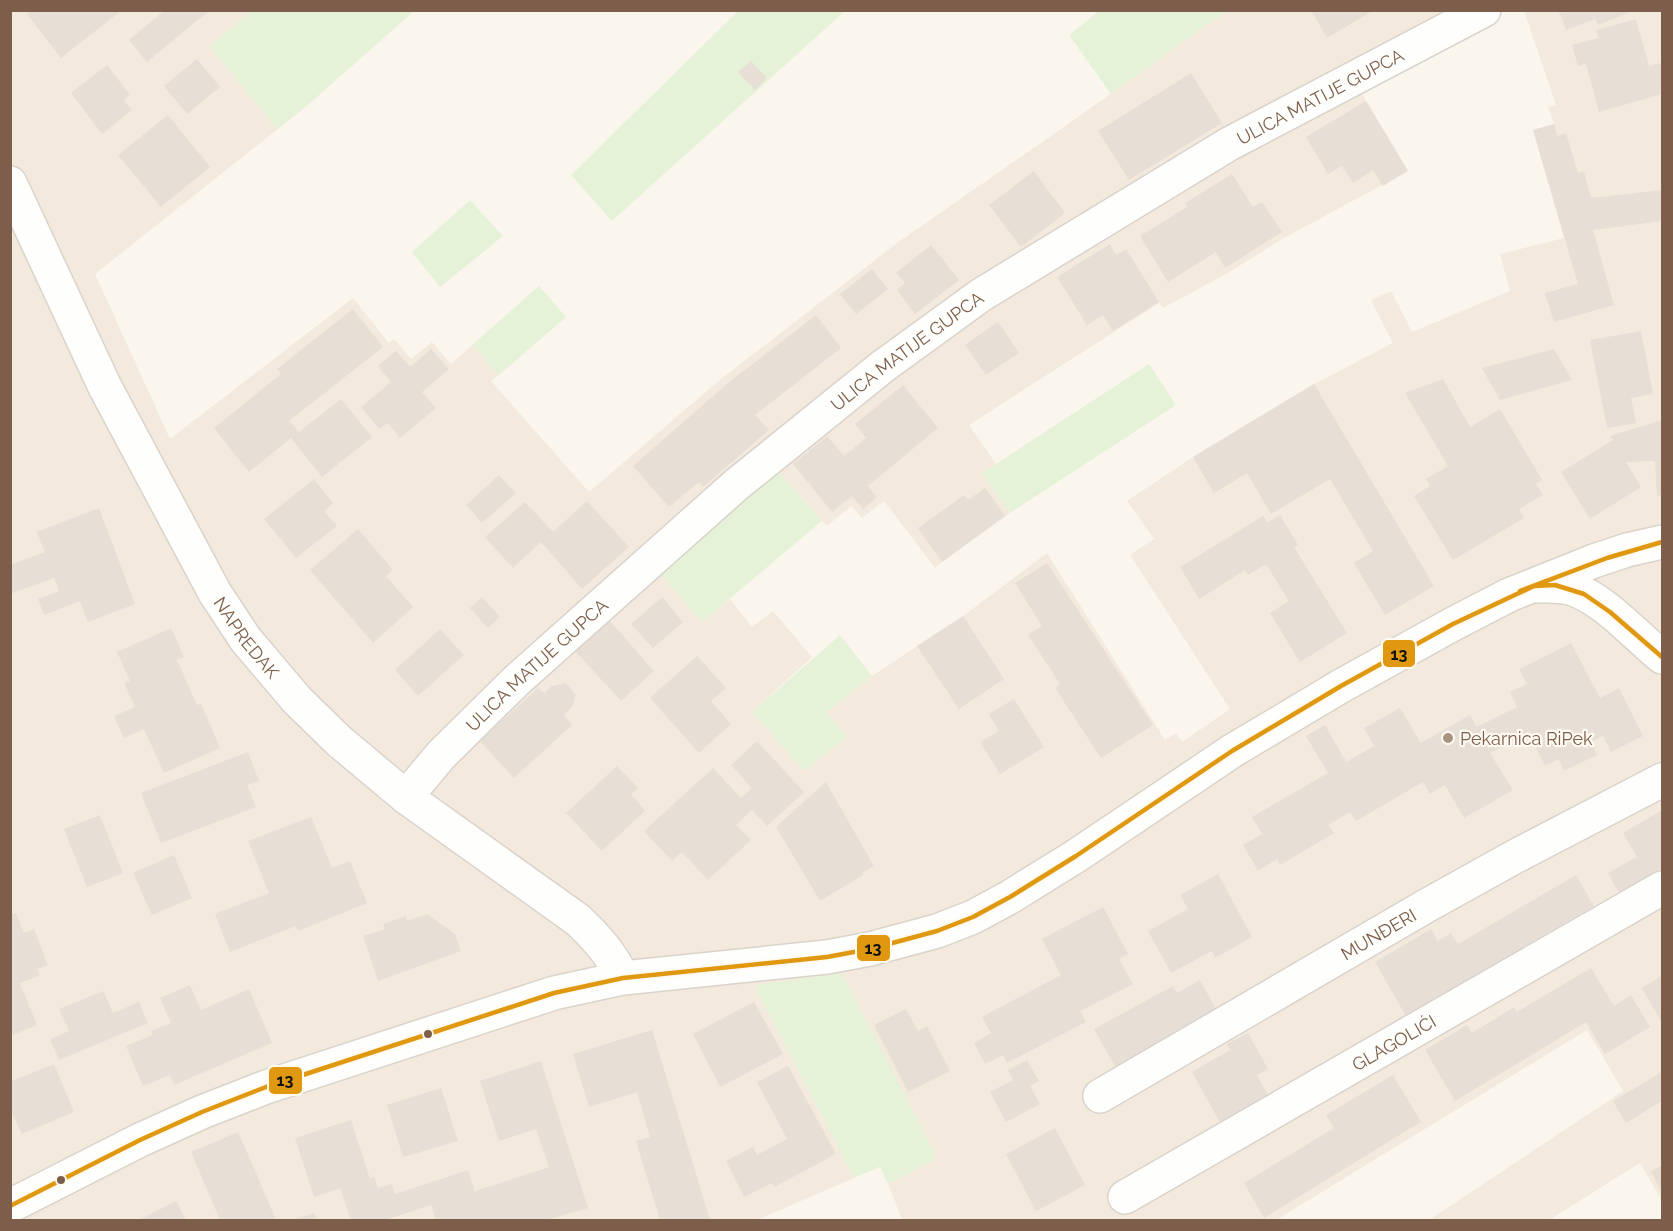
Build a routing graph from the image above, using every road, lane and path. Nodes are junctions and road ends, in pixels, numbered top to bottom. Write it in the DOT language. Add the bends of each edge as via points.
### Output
graph roads {
  1 [pos="1484,10"];
  2 [pos="10,183"];
  3 [pos="1662,542"];
  4 [pos="1534,586"];
  5 [pos="1662,657"];
  6 [pos="1662,780"];
  7 [pos="405,797"];
  8 [pos="1662,888"];
  9 [pos="623,978"];
  10 [pos="1100,1096"];
  11 [pos="1125,1197"];
  12 [pos="10,1206"];
  1 -- 7 [label="street, ULICA MATIJE GUPCA" via="1229,144 1075,236 963,308 882,367 736,485 516,681 441,755"];
  2 -- 7 [label="street, NAPREDAK" via="105,387 215,593 246,640 297,700"];
  3 -- 4 [label="street" via="1594,561"];
  4 -- 5 [label="street" via="1555,585 1584,594"];
  4 -- 9 [label="street" via="1453,624 1281,722 973,917 915,937 827,957"];
  6 -- 10 [label="street, MUNĐERI" via="1426,906"];
  7 -- 9 [label="street, NAPREDAK" via="578,920 600,940"];
  8 -- 11 [label="street, GLAGOLIĆI"];
  9 -- 12 [label="street" via="532,1000 266,1087 140,1140"];
}
